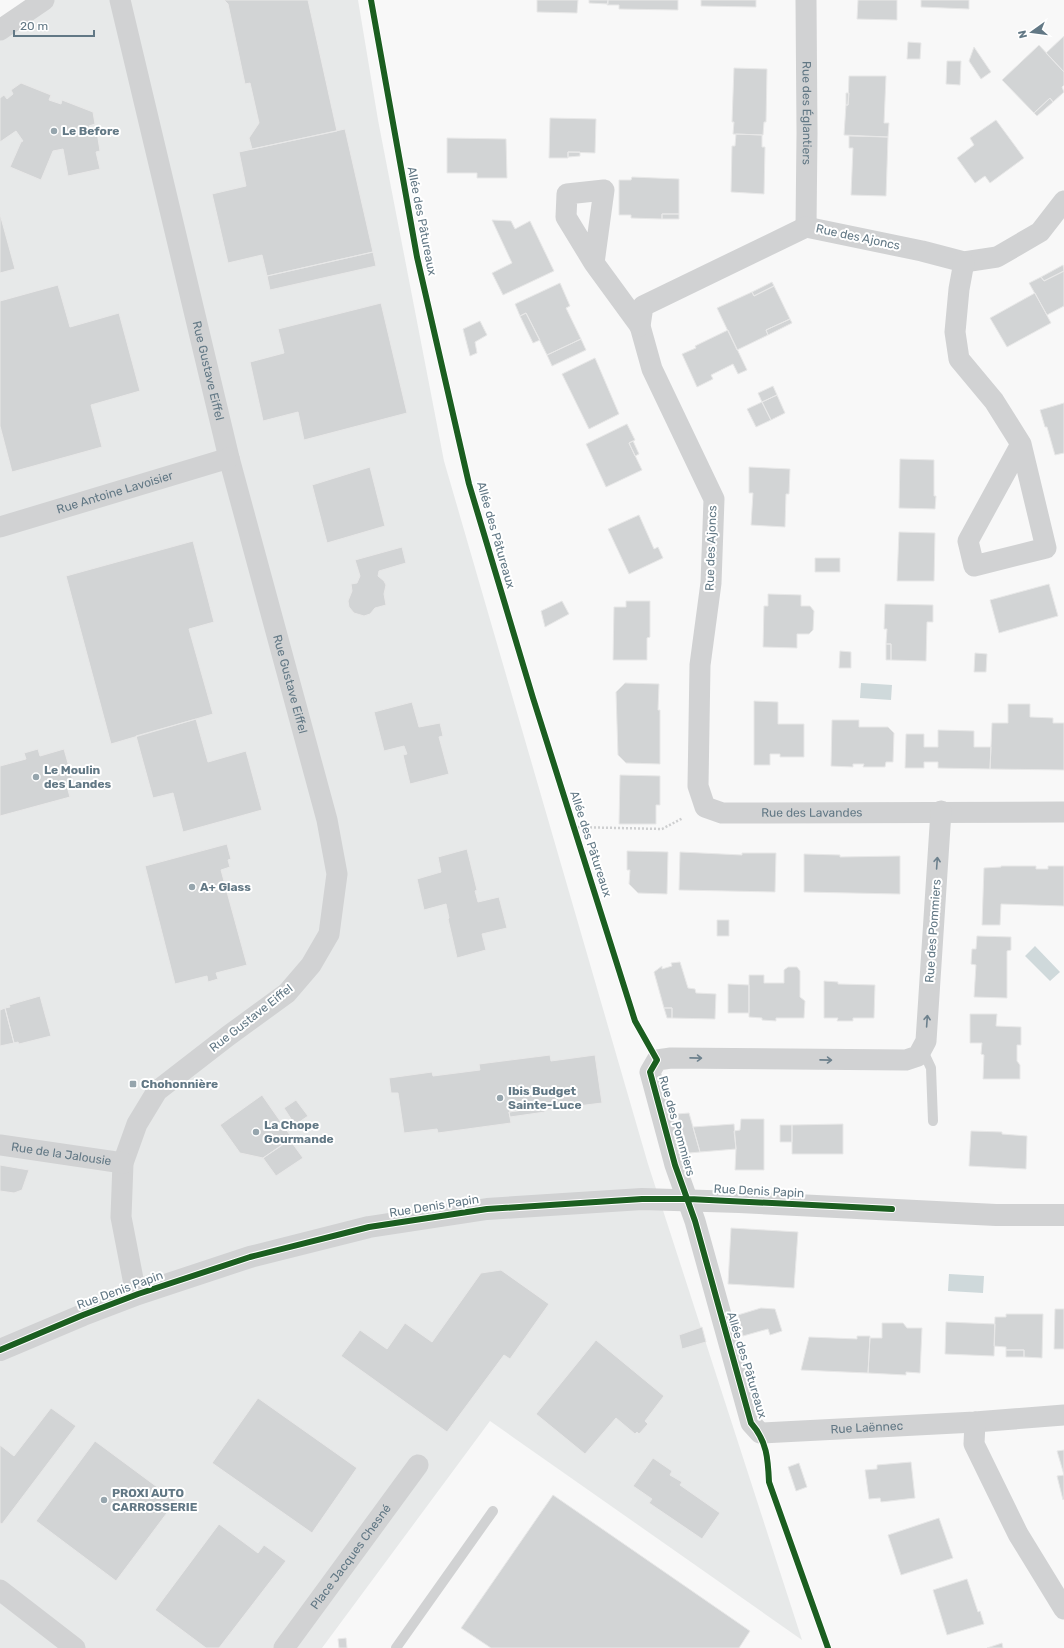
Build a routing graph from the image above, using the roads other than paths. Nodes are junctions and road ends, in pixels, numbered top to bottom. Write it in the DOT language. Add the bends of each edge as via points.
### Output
graph roads {
  1 [pos="44,0"];
  2 [pos="120,0"];
  3 [pos="806,0"];
  4 [pos="0,30"];
  5 [pos="1064,201"];
  6 [pos="806,227"];
  7 [pos="964,262"];
  8 [pos="594,263"];
  9 [pos="640,326"];
  10 [pos="1021,444"];
  11 [pos="229,458"];
  12 [pos="0,527"];
  13 [pos="705,807"];
  14 [pos="941,811"];
  15 [pos="1064,812"];
  16 [pos="922,1049"];
  17 [pos="933,1121"];
  18 [pos="0,1146"];
  19 [pos="123,1163"];
  20 [pos="689,1199"];
  21 [pos="1064,1214"];
  22 [pos="138,1294"];
  23 [pos="0,1350"];
  24 [pos="1064,1415"];
  25 [pos="975,1422"];
  26 [pos="760,1433"];
  27 [pos="418,1465"];
  28 [pos="493,1511"];
  29 [pos="0,1590"];
  30 [pos="1064,1608"];
  31 [pos="75,1648"];
  32 [pos="284,1648"];
  33 [pos="396,1648"];
  1 -- 4 [label="street"];
  2 -- 11 [label="street, Rue Gustave Eiffel"];
  3 -- 6 [label="street, Rue des Églantiers"];
  5 -- 7 [label="street, Rue des Ajoncs" via="1040,232 997,257"];
  6 -- 7 [label="street, Rue des Ajoncs"];
  6 -- 9 [label="street, Rue des Ajoncs" via="644,306"];
  7 -- 10 [label="street" via="955,332 959,359 994,401"];
  8 -- 9 [label="street, Rue des Ajoncs"];
  9 -- 13 [label="street, Rue des Ajoncs" via="652,369 714,499 711,583 700,665 698,786"];
  10 -- 10 [label="street" via="1046,548 974,566 968,541"];
  11 -- 12 [label="street, Rue Antoine Lavoisier"];
  11 -- 19 [label="street, Rue Gustave Eiffel" via="327,820 337,874 329,934 311,965 287,993 157,1091 137,1124"];
  13 -- 14 [label="street, Rue des Lavandes" via="722,813"];
  14 -- 15 [label="street, Rue des Lavandes"];
  16 -- 14 [label="street, Rue des Pommiers, one-way" via="926,1041"];
  16 -- 17 [label="lane" via="931,1068"];
  20 -- 16 [label="street, Rue des Pommiers, one-way" via="675,1165 650,1072 657,1060 906,1060 918,1056"];
  18 -- 19 [label="street, Rue de la Jalousie"];
  19 -- 22 [label="street, Rue Gustave Eiffel" via="121,1217"];
  20 -- 21 [label="street, Rue Denis Papin" via="996,1215"];
  20 -- 22 [label="street, Rue Denis Papin" via="642,1198 488,1209 369,1227 250,1257"];
  20 -- 26 [label="street, Allée des Pâtureaux" via="752,1423"];
  22 -- 23 [label="street, Rue Denis Papin" via="83,1314"];
  24 -- 25 [label="street, Rue Laënnec"];
  25 -- 26 [label="street, Rue Laënnec"];
  25 -- 30 [label="street" via="974,1444 977,1451 1018,1534"];
  27 -- 32 [label="street, Place Jacques Chesné"];
  28 -- 33 [label="lane"];
  29 -- 31 [label="street"];
}
